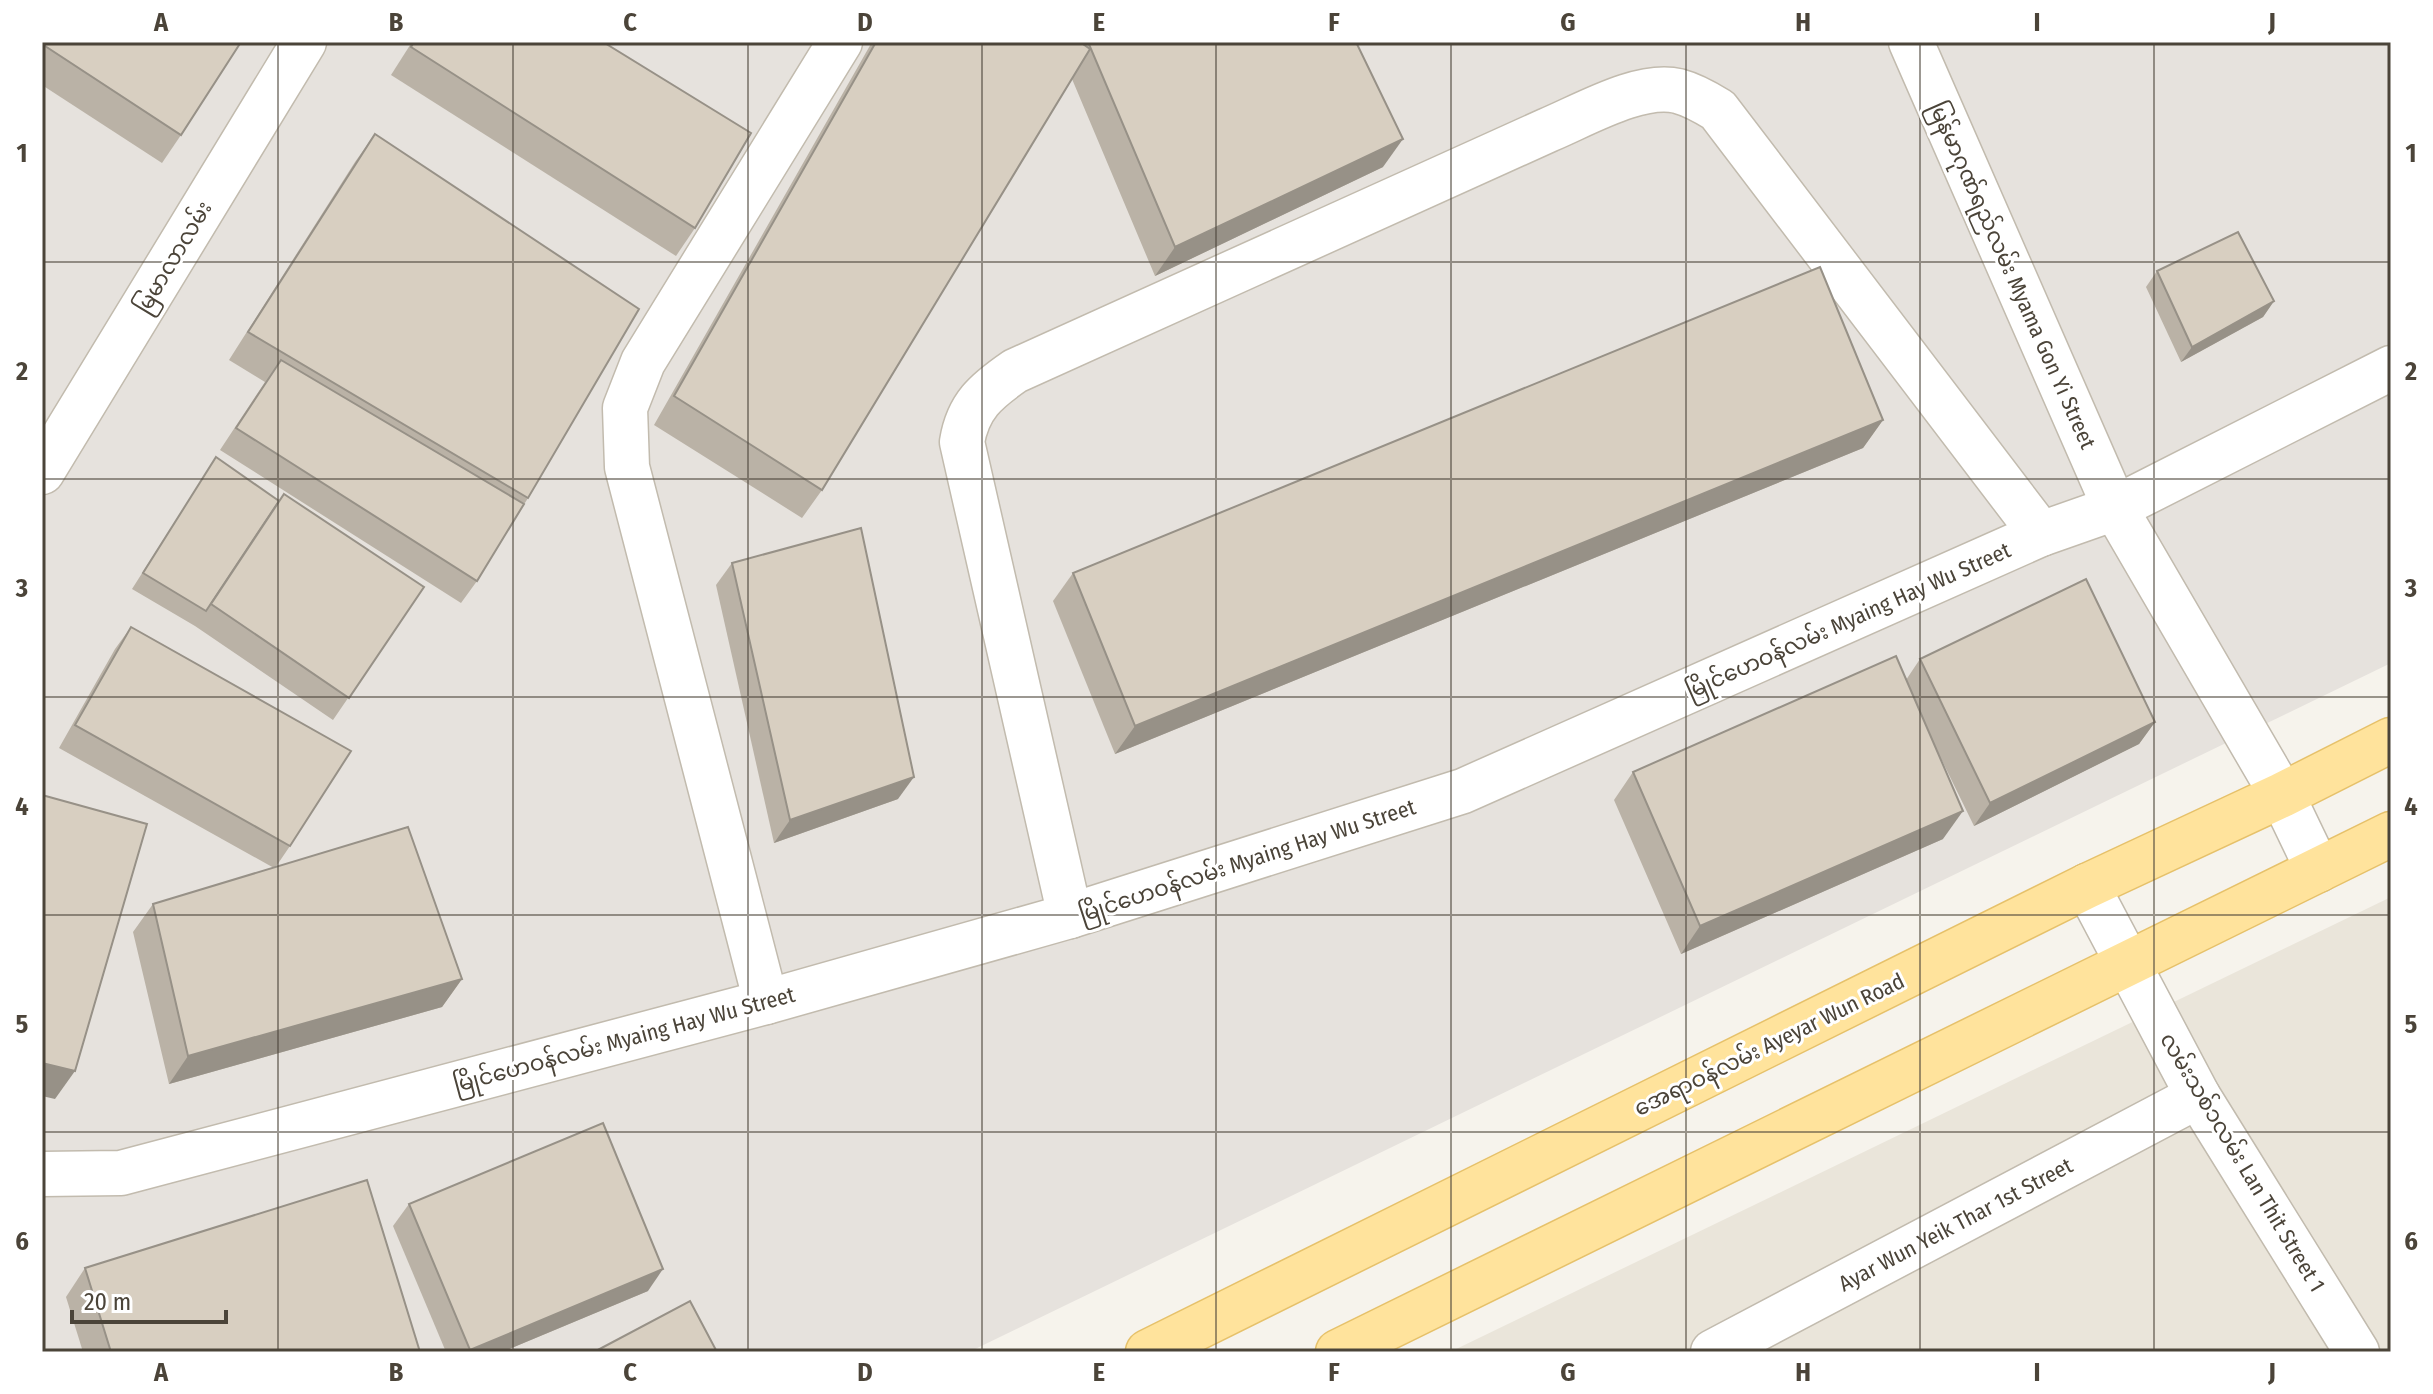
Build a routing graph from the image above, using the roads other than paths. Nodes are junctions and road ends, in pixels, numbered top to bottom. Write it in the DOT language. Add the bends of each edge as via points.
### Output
graph roads {
  1 [pos="304,42"];
  2 [pos="840,42"];
  3 [pos="1911,42"];
  4 [pos="2391,368"];
  5 [pos="42,472"];
  6 [pos="2115,508"];
  7 [pos="2041,534"];
  8 [pos="2391,740"];
  9 [pos="2282,795"];
  10 [pos="2391,834"];
  11 [pos="2318,870"];
  12 [pos="2087,886"];
  13 [pos="1070,916"];
  14 [pos="2128,961"];
  15 [pos="766,1002"];
  16 [pos="2198,1096"];
  17 [pos="42,1174"];
  18 [pos="1148,1352"];
  19 [pos="1338,1352"];
  20 [pos="1713,1352"];
  21 [pos="2357,1352"];
  1 -- 5 [label="street, မြမာလာလမ်း"];
  2 -- 15 [label="street" via="643,362 625,408 627,467"];
  3 -- 6 [label="street, မြန်မာဂုဏ်ရည်လမ်း Myama Gon Yi Street"];
  4 -- 6 [label="street, မြိုင်ဟေဝန်လမ်း Myaing Hay Wu Street"];
  6 -- 7 [label="street, မြိုင်ဟေဝန်လမ်း Myaing Hay Wu Street"];
  6 -- 9 [label="street, မြန်မာဂုဏ်ရည်လမ်း Myama Gon Yi Street"];
  7 -- 13 [label="street, မြိုင်ဟေဝန်လမ်း Myaing Hay Wu Street" via="1463,791"];
  7 -- 13 [label="street" via="1718,110 1677,91 1636,93 1015,371 977,402 962,442"];
  8 -- 9 [label="main road, အေရာဝန်လမ်း Ayeyar Wun Road"];
  9 -- 11 [label="street, မြန်မာဂုဏ်ရည်လမ်း Myama Gon Yi Street"];
  9 -- 12 [label="main road, အေရာဝန်လမ်း Ayeyar Wun Road"];
  10 -- 11 [label="main road"];
  11 -- 14 [label="main road"];
  12 -- 14 [label="street, လမ်းသစ်၁လမ်း Lan Thit Street 1"];
  12 -- 18 [label="main road, အေရာဝန်လမ်း Ayeyar Wun Road"];
  13 -- 15 [label="street, မြိုင်ဟေဝန်လမ်း Myaing Hay Wu Street"];
  14 -- 16 [label="street, လမ်းသစ်၁လမ်း Lan Thit Street 1"];
  14 -- 19 [label="main road"];
  15 -- 17 [label="street, မြိုင်ဟေဝန်လမ်း Myaing Hay Wu Street" via="121,1173"];
  16 -- 20 [label="street, Ayar Wun Yeik Thar 1st Street"];
  16 -- 21 [label="street, လမ်းသစ်၁လမ်း Lan Thit Street 1"];
}
